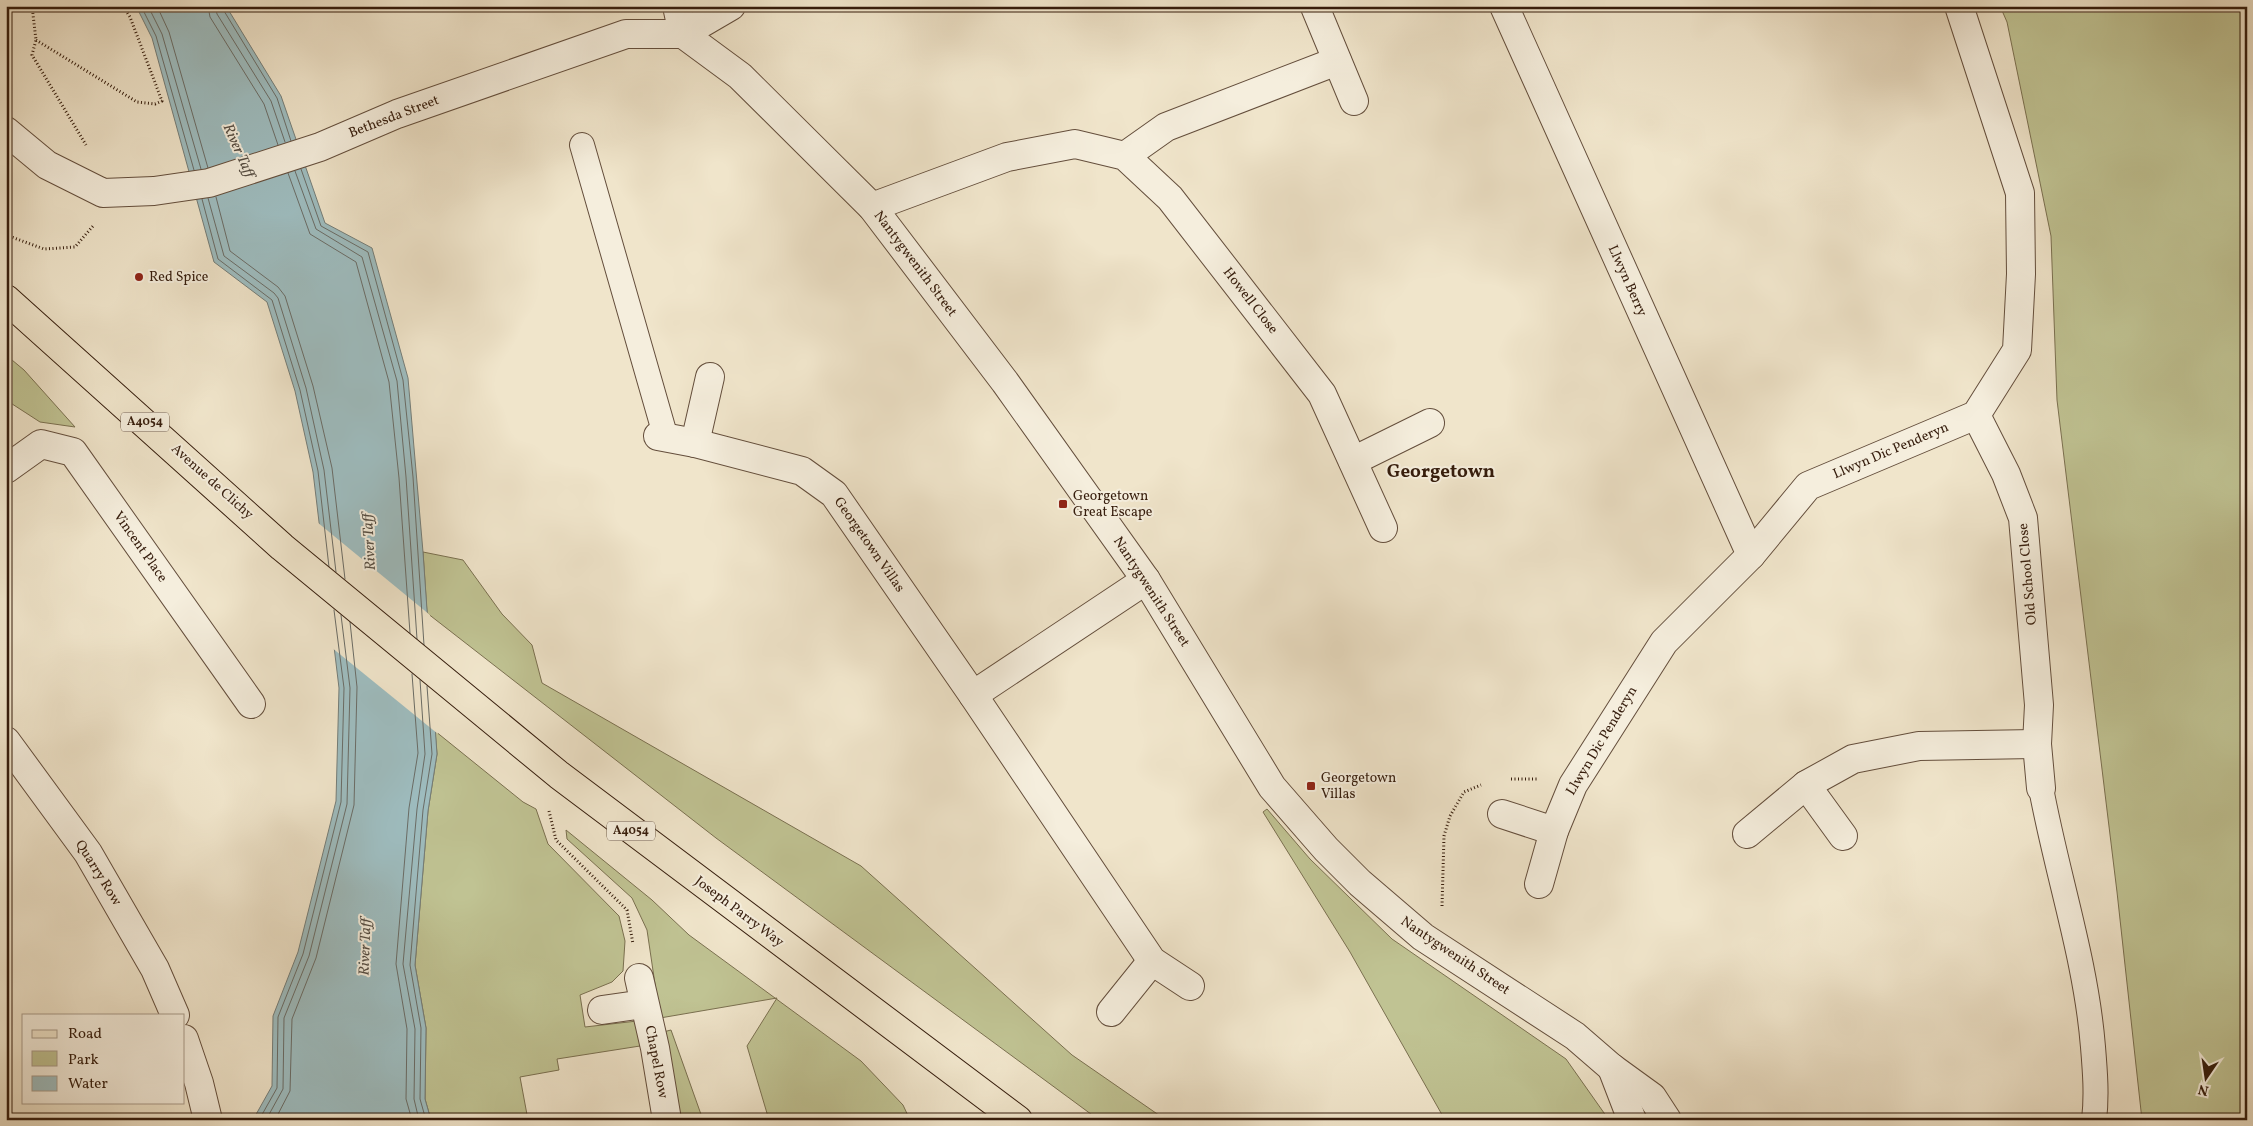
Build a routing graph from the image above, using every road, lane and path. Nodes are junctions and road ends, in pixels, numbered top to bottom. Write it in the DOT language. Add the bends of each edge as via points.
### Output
graph roads {
  1 [pos="123,6"];
  2 [pos="677,6"];
  3 [pos="731,6"];
  4 [pos="1504,6"];
  5 [pos="1959,6"];
  6 [pos="1315,7"];
  7 [pos="683,34"];
  8 [pos="36,40"];
  9 [pos="1337,61"];
  10 [pos="1354,102"];
  11 [pos="6,131"];
  12 [pos="582,145"];
  13 [pos="1125,156"];
  14 [pos="872,207"];
  15 [pos="6,299"];
  16 [pos="710,377"];
  17 [pos="1976,415"];
  18 [pos="1430,423"];
  19 [pos="662,437"];
  20 [pos="695,443"];
  21 [pos="1352,461"];
  22 [pos="6,469"];
  23 [pos="1383,528"];
  24 [pos="1751,555"];
  25 [pos="1146,580"];
  26 [pos="973,695"];
  27 [pos="466,697"];
  28 [pos="250,704"];
  29 [pos="6,741"];
  30 [pos="2038,744"];
  31 [pos="1806,786"];
  32 [pos="2041,788"];
  33 [pos="549,810"];
  34 [pos="1502,814"];
  35 [pos="1554,832"];
  36 [pos="1747,834"];
  37 [pos="1843,836"];
  38 [pos="1538,884"];
  39 [pos="1152,961"];
  40 [pos="1190,986"];
  41 [pos="641,991"];
  42 [pos="602,1010"];
  43 [pos="1111,1012"];
  44 [pos="175,1014"];
  45 [pos="185,1042"];
  46 [pos="1612,1068"];
  47 [pos="208,1120"];
  48 [pos="667,1120"];
  49 [pos="1018,1120"];
  50 [pos="1632,1120"];
  51 [pos="1667,1120"];
  52 [pos="2094,1120"];
  1 -- 8 [label="path" via="162,101 155,104 137,102"];
  2 -- 7 [label="street"];
  3 -- 7 [label="street"];
  4 -- 24 [label="street, Llwyn Berry"];
  5 -- 17 [label="street" via="2020,193 2021,274 2017,350"];
  6 -- 9 [label="street"];
  7 -- 11 [label="street, Bethesda Street" via="626,34 397,114 320,147 209,183 182,187 103,193 47,165"];
  7 -- 14 [label="street, Nantygwenith Street" via="740,76"];
  9 -- 10 [label="street"];
  9 -- 13 [label="street" via="1166,127"];
  12 -- 19 [label="lane"];
  13 -- 14 [label="street, Howell Close" via="1075,144 1007,157"];
  13 -- 21 [label="street, Howell Close" via="1170,198 1322,394"];
  14 -- 25 [label="street, Nantygwenith Street" via="1005,382"];
  15 -- 27 [label="main road, Avenue de Clichy / A4054" via="282,547"];
  16 -- 20 [label="street"];
  17 -- 24 [label="street, Llwyn Dic Penderyn" via="1808,486"];
  17 -- 30 [label="street, Old School Close" via="2006,474 2023,518 2040,705"];
  18 -- 21 [label="street"];
  19 -- 20 [label="street, Georgetown Villas"];
  20 -- 26 [label="street, Georgetown Villas" via="802,471 834,494"];
  21 -- 23 [label="street, Howell Close"];
  22 -- 28 [label="street, Vincent Place" via="41,444 73,452"];
  24 -- 35 [label="street, Llwyn Dic Penderyn" via="1664,642 1573,785"];
  25 -- 26 [label="street"];
  25 -- 46 [label="street, Nantygwenith Street" via="1272,787 1326,849 1423,937 1575,1036"];
  26 -- 39 [label="street, Georgetown Villas"];
  27 -- 49 [label="main road, Joseph Parry Way / A4054" via="559,776"];
  29 -- 44 [label="street, Quarry Row" via="88,853 155,969"];
  30 -- 31 [label="street" via="1919,746 1853,759"];
  30 -- 32 [label="street, Old School Close"];
  31 -- 36 [label="street"];
  31 -- 37 [label="street"];
  32 -- 52 [label="lane" via="2087,996 2094,1071"];
  33 -- 41 [label="path" via="556,840 627,910"];
  34 -- 35 [label="street"];
  35 -- 38 [label="street, Llwyn Dic Penderyn"];
  39 -- 40 [label="street, Georgetown Villas"];
  39 -- 43 [label="street"];
  41 -- 42 [label="street"];
  41 -- 48 [label="street, Chapel Row"];
  45 -- 47 [label="street" via="200,1083"];
  46 -- 50 [label="street, Nantygwenith Street"];
  46 -- 51 [label="street, Nantygwenith Street" via="1652,1097"];
}
